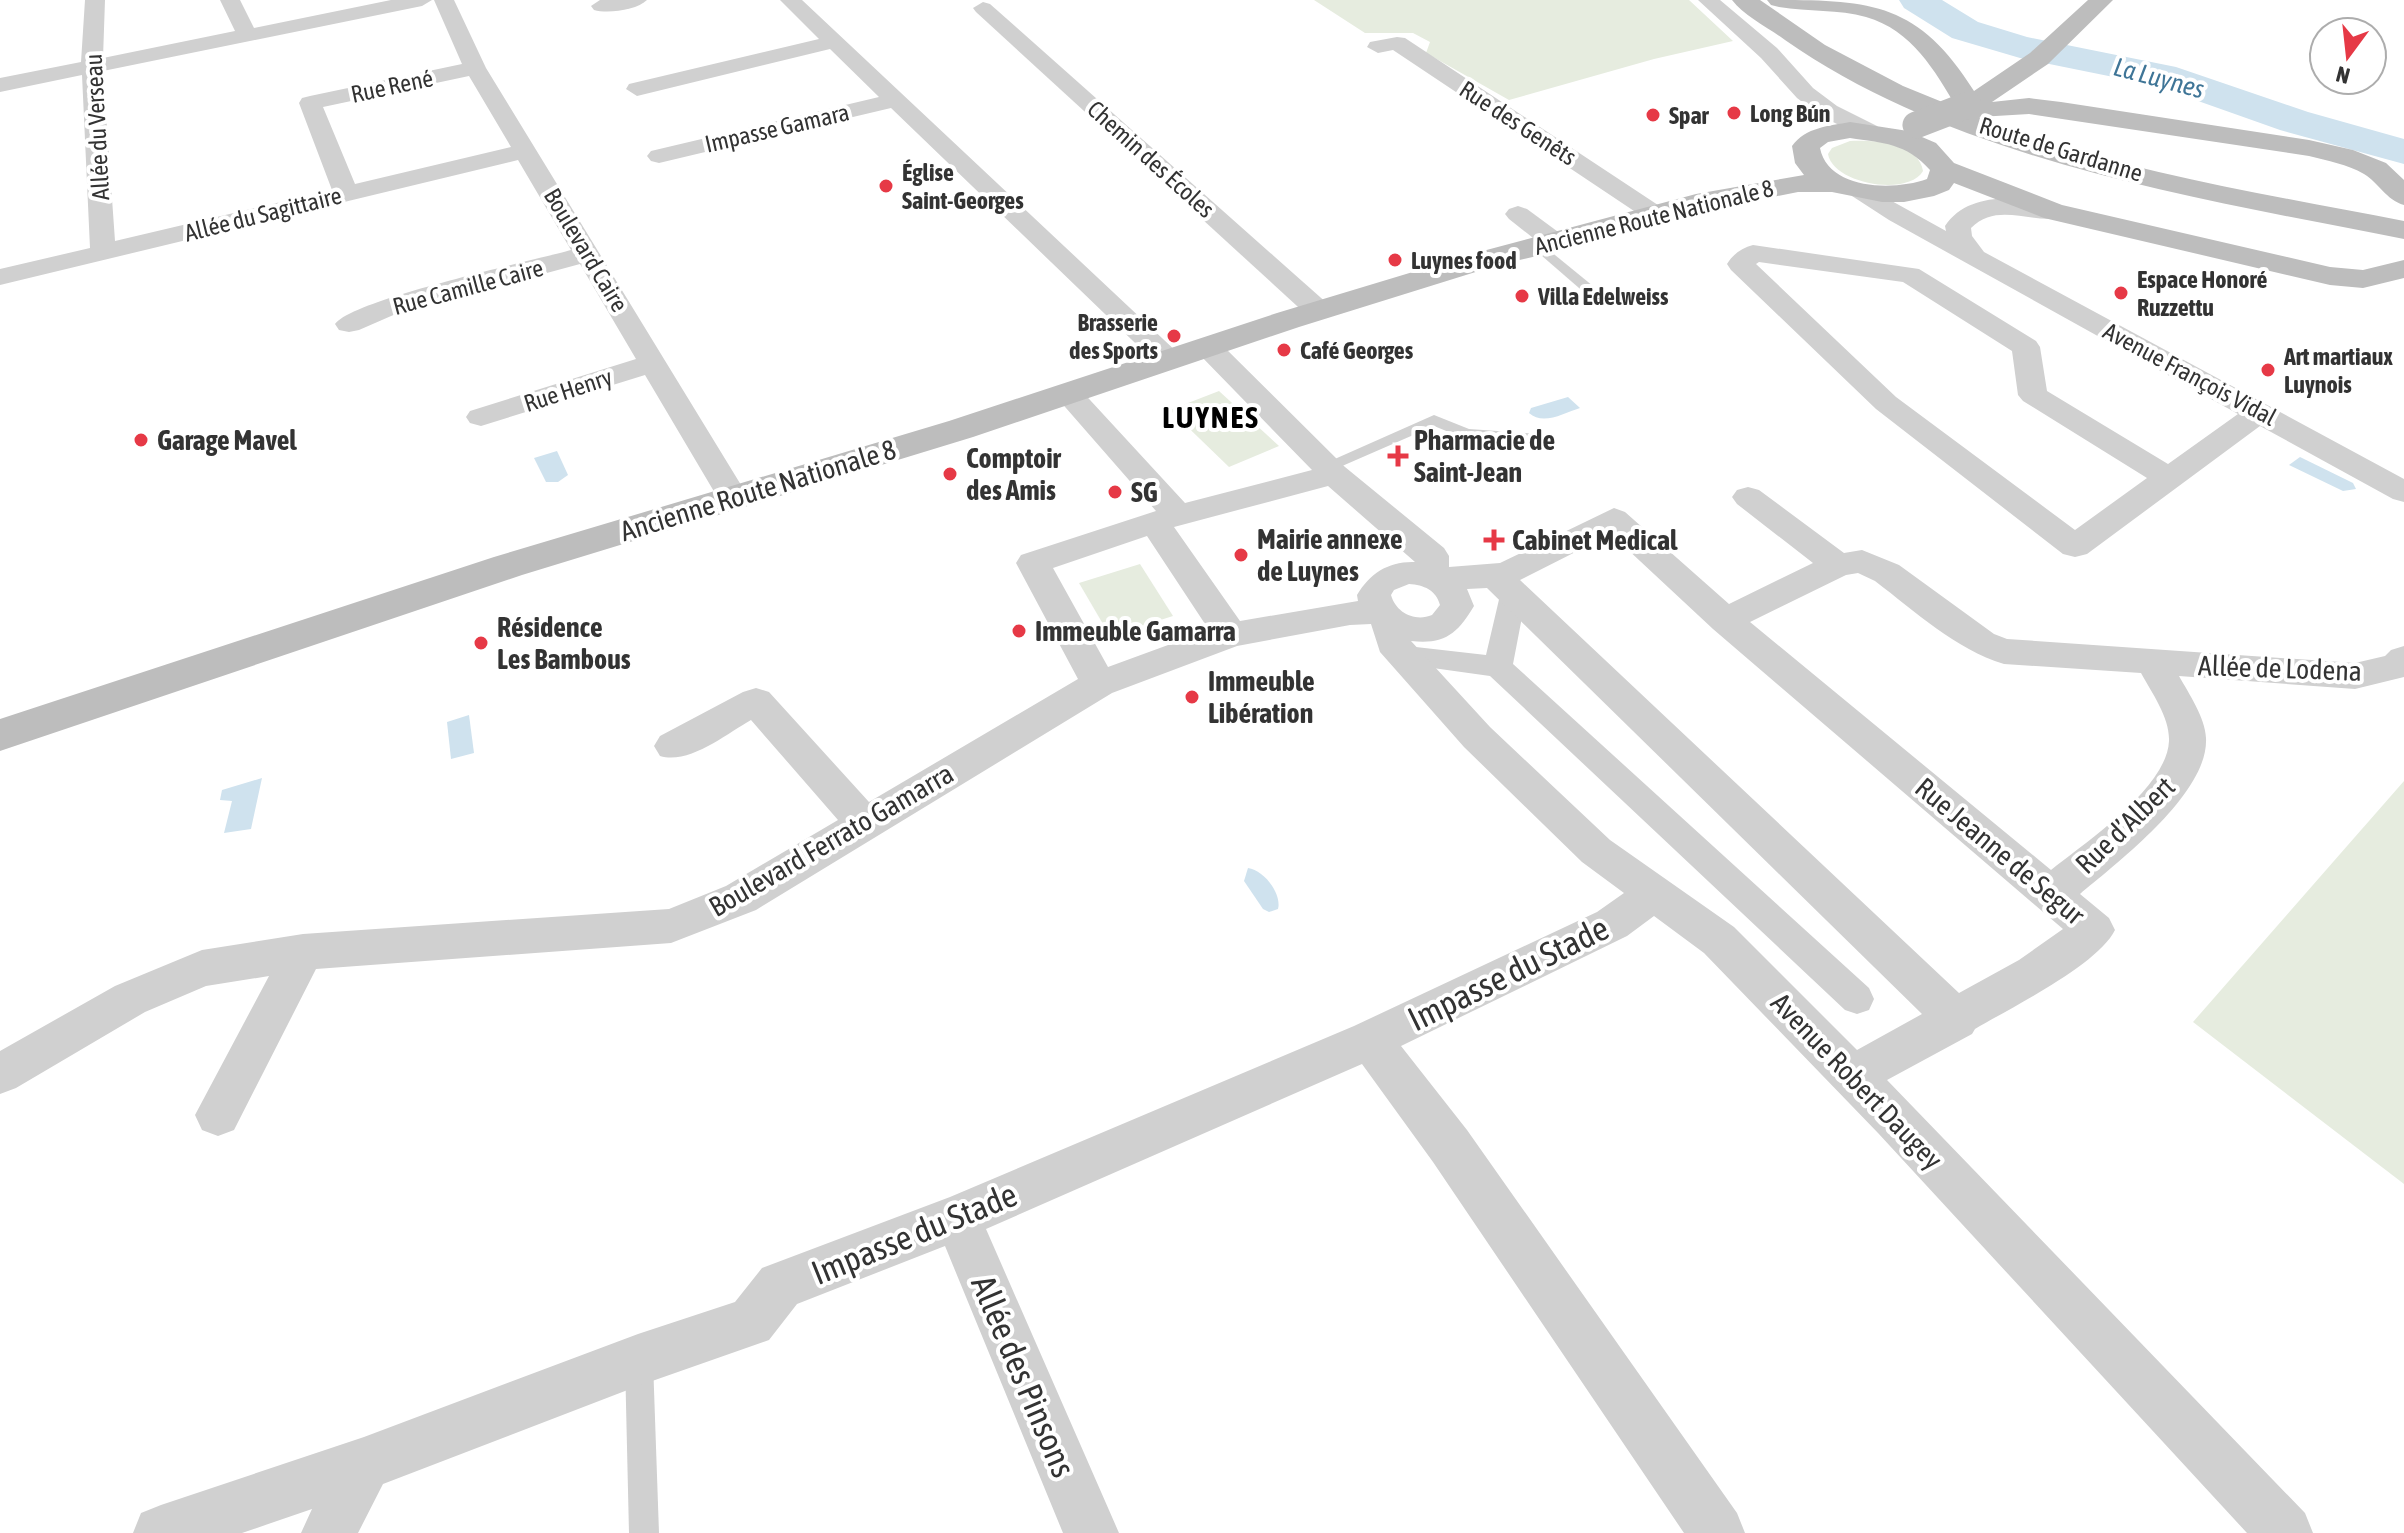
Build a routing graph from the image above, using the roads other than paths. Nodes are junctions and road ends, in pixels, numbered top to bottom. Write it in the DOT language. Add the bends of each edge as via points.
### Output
graph roads {
  1 [pos="95,0"];
  2 [pos="230,0"];
  3 [pos="422,0"];
  4 [pos="444,0"];
  5 [pos="637,0"];
  6 [pos="790,0"];
  7 [pos="1708,0"];
  8 [pos="1744,0"];
  9 [pos="1755,0"];
  10 [pos="1779,0"];
  11 [pos="2101,0"];
  12 [pos="2118,0"];
  13 [pos="601,6"];
  14 [pos="1840,6"];
  15 [pos="983,8"];
  16 [pos="1795,29"];
  17 [pos="247,35"];
  18 [pos="2069,41"];
  19 [pos="834,42"];
  20 [pos="1378,47"];
  21 [pos="1931,50"];
  22 [pos="92,65"];
  23 [pos="2048,66"];
  24 [pos="475,68"];
  25 [pos="0,85"];
  26 [pos="637,89"];
  27 [pos="1805,93"];
  28 [pos="896,100"];
  29 [pos="1977,108"];
  30 [pos="2110,117"];
  31 [pos="1875,132"];
  32 [pos="1812,147"];
  33 [pos="525,151"];
  34 [pos="659,156"];
  35 [pos="1935,168"];
  36 [pos="1850,188"];
  37 [pos="2396,188"];
  38 [pos="346,193"];
  39 [pos="1650,210"];
  40 [pos="2054,212"];
  41 [pos="2329,212"];
  42 [pos="1518,214"];
  43 [pos="2404,224"];
  44 [pos="2404,230"];
  45 [pos="1938,237"];
  46 [pos="1540,244"];
  47 [pos="103,253"];
  48 [pos="588,254"];
  49 [pos="1975,257"];
  50 [pos="2394,272"];
  51 [pos="0,277"];
  52 [pos="1599,298"];
  53 [pos="1319,311"];
  54 [pos="349,324"];
  55 [pos="1217,344"];
  56 [pos="1169,360"];
  57 [pos="654,363"];
  58 [pos="1069,394"];
  59 [pos="2260,412"];
  60 [pos="481,417"];
  61 [pos="1539,439"];
  62 [pos="1328,467"];
  63 [pos="2169,478"];
  64 [pos="2404,492"];
  65 [pos="1748,497"];
  66 [pos="733,498"];
  67 [pos="1167,519"];
  68 [pos="1838,565"];
  69 [pos="1434,584"];
  70 [pos="1504,584"];
  71 [pos="1372,610"];
  72 [pos="1725,620"];
  73 [pos="1231,635"];
  74 [pos="1419,643"];
  75 [pos="2404,659"];
  76 [pos="2152,662"];
  77 [pos="1498,667"];
  78 [pos="1099,684"];
  79 [pos="0,735"];
  80 [pos="673,746"];
  81 [pos="864,823"];
  82 [pos="1655,893"];
  83 [pos="2051,894"];
  84 [pos="303,952"];
  85 [pos="1857,999"];
  86 [pos="1957,1020"];
  87 [pos="1370,1040"];
  88 [pos="0,1074"];
  89 [pos="1851,1077"];
  90 [pos="218,1115"];
  91 [pos="957,1218"];
  92 [pos="638,1360"];
  93 [pos="364,1464"];
  94 [pos="161,1533"];
  95 [pos="329,1533"];
  96 [pos="644,1533"];
  97 [pos="1091,1533"];
  98 [pos="1717,1533"];
  99 [pos="2285,1533"];
  1 -- 22 [label="street, Allée du Verseau"];
  2 -- 17 [label="street"];
  3 -- 17 [label="street"];
  4 -- 24 [label="street, Boulevard Caire"];
  5 -- 13 [label="street"];
  6 -- 19 [label="street"];
  7 -- 27 [label="street"];
  8 -- 41 [label="main road, Route de Gardanne" via="1782,31 1842,66 2004,134 2184,185"];
  9 -- 16 [label="main road, Route de Gardanne"];
  10 -- 14 [label="main road"];
  11 -- 18 [label="main road"];
  12 -- 18 [label="main road"];
  14 -- 16 [label="main road" via="1806,12 1795,20"];
  14 -- 21 [label="main road" via="1876,12 1904,26"];
  15 -- 53 [label="street, Chemin des Écoles"];
  16 -- 41 [label="main road, Route de Gardanne" via="1920,96 2011,130"];
  17 -- 22 [label="street"];
  18 -- 23 [label="main road"];
  19 -- 26 [label="street"];
  19 -- 28 [label="street"];
  20 -- 39 [label="street, Rue des Genêts" via="1397,43"];
  21 -- 23 [label="main road" via="1979,63"];
  21 -- 29 [label="main road"];
  22 -- 25 [label="street"];
  22 -- 47 [label="street, Allée du Verseau"];
  23 -- 29 [label="main road" via="2026,91"];
  23 -- 30 [label="main road" via="2060,90 2075,104"];
  24 -- 33 [label="street, Boulevard Caire"];
  24 -- 38 [label="street, Rue René" via="310,103"];
  27 -- 31 [label="street" via="1829,111"];
  27 -- 32 [label="street" via="1813,110"];
  28 -- 34 [label="street, Impasse Gamara"];
  28 -- 56 [label="street"];
  29 -- 30 [label="main road" via="2029,106"];
  29 -- 31 [label="main road, bridge"];
  29 -- 35 [label="main road"];
  30 -- 37 [label="main road" via="2353,158 2376,169"];
  31 -- 32 [label="main road, Ancienne Route Nationale 8" via="1850,130"];
  31 -- 35 [label="main road" via="1913,142"];
  32 -- 36 [label="main road" via="1811,167"];
  32 -- 39 [label="main road, Ancienne Route Nationale 8"];
  33 -- 38 [label="street, Allée du Sagittaire"];
  33 -- 48 [label="street, Boulevard Caire"];
  35 -- 36 [label="main road, Ancienne Route Nationale 8" via="1882,194"];
  35 -- 40 [label="main road"];
  35 -- 45 [label="street" via="1919,210"];
  36 -- 39 [label="main road, Ancienne Route Nationale 8" via="1798,183"];
  36 -- 45 [label="street, Avenue François Vidal"];
  37 -- 41 [label="main road" via="2355,207"];
  38 -- 47 [label="street, Allée du Sagittaire"];
  39 -- 46 [label="main road, Ancienne Route Nationale 8"];
  40 -- 49 [label="street" via="2009,207 1966,216 1958,226 1959,237"];
  40 -- 50 [label="main road" via="2330,276 2363,279"];
  41 -- 43 [label="main road, Route de Gardanne"];
  41 -- 44 [label="main road, Route de Gardanne"];
  41 -- 50 [label="main road" via="2379,244"];
  42 -- 46 [label="street"];
  45 -- 49 [label="street, Avenue François Vidal"];
  46 -- 52 [label="lane"];
  46 -- 53 [label="main road, Ancienne Route Nationale 8"];
  47 -- 51 [label="street, Allée du Sagittaire"];
  48 -- 54 [label="street, Rue Camille Caire" via="388,307"];
  48 -- 57 [label="street, Boulevard Caire"];
  49 -- 59 [label="street, Avenue François Vidal"];
  53 -- 55 [label="main road, Ancienne Route Nationale 8"];
  55 -- 56 [label="main road, Ancienne Route Nationale 8"];
  55 -- 62 [label="street"];
  56 -- 58 [label="main road, Ancienne Route Nationale 8"];
  57 -- 60 [label="street, Rue Henry"];
  57 -- 66 [label="street, Boulevard Caire"];
  58 -- 66 [label="main road, Ancienne Route Nationale 8"];
  58 -- 67 [label="street"];
  59 -- 63 [label="street"];
  59 -- 64 [label="street, Avenue François Vidal"];
  61 -- 62 [label="lane" via="1466,434 1434,420"];
  62 -- 67 [label="street"];
  62 -- 69 [label="street" via="1393,525 1406,560"];
  63 -- 63 [label="street" via="2075,546 1886,403 1740,264 1753,253 1910,275 2026,347 2033,395"];
  65 -- 68 [label="street"];
  66 -- 79 [label="main road, Ancienne Route Nationale 8" via="508,566"];
  67 -- 73 [label="street"];
  67 -- 78 [label="street" via="1033,563"];
  68 -- 72 [label="street"];
  68 -- 76 [label="street" via="1862,561 1887,573 1982,643 2004,651"];
  69 -- 70 [label="street, Rue Jeanne de Segur"];
  69 -- 71 [label="street" via="1391,576 1379,583"];
  69 -- 74 [label="street" via="1453,616"];
  70 -- 72 [label="street, Rue Jeanne de Segur" via="1512,571 1614,519"];
  70 -- 77 [label="street"];
  70 -- 86 [label="street"];
  71 -- 73 [label="street, Boulevard Ferrato Gamarra"];
  71 -- 74 [label="street, Avenue Robert Daugey" via="1392,643"];
  72 -- 83 [label="street, Rue Jeanne de Segur"];
  73 -- 78 [label="street, Boulevard Ferrato Gamarra"];
  74 -- 77 [label="street"];
  74 -- 82 [label="street, Avenue Robert Daugey" via="1414,670 1477,737 1596,851"];
  75 -- 76 [label="street, Allée de Lodena" via="2397,666 2355,676"];
  76 -- 83 [label="street, Rue d’Albert" via="2188,739 2184,767 2151,808"];
  77 -- 85 [label="street, Avenue Robert Daugey"];
  78 -- 81 [label="street, Boulevard Ferrato Gamarra"];
  80 -- 81 [label="street" via="756,701"];
  81 -- 84 [label="street, Boulevard Ferrato Gamarra" via="741,898 671,926"];
  82 -- 87 [label="street, Impasse du Stade" via="1612,924"];
  82 -- 89 [label="street, Avenue Robert Daugey" via="1719,940"];
  83 -- 86 [label="street, Rue Jeanne de Segur" via="2094,930"];
  84 -- 88 [label="street, Boulevard Ferrato Gamarra" via="202,968 130,999"];
  84 -- 90 [label="street"];
  86 -- 89 [label="street, Rue Jeanne de Segur"];
  87 -- 91 [label="street, Impasse du Stade"];
  87 -- 98 [label="street" via="1450,1146"];
  89 -- 99 [label="street, Avenue Robert Daugey"];
  91 -- 92 [label="street, Impasse du Stade" via="780,1286 751,1322"];
  91 -- 97 [label="street, Allée des Pinsons"];
  92 -- 93 [label="street, Impasse du Stade"];
  92 -- 96 [label="lane"];
  93 -- 94 [label="street, Impasse du Stade"];
  93 -- 95 [label="street"];
}
